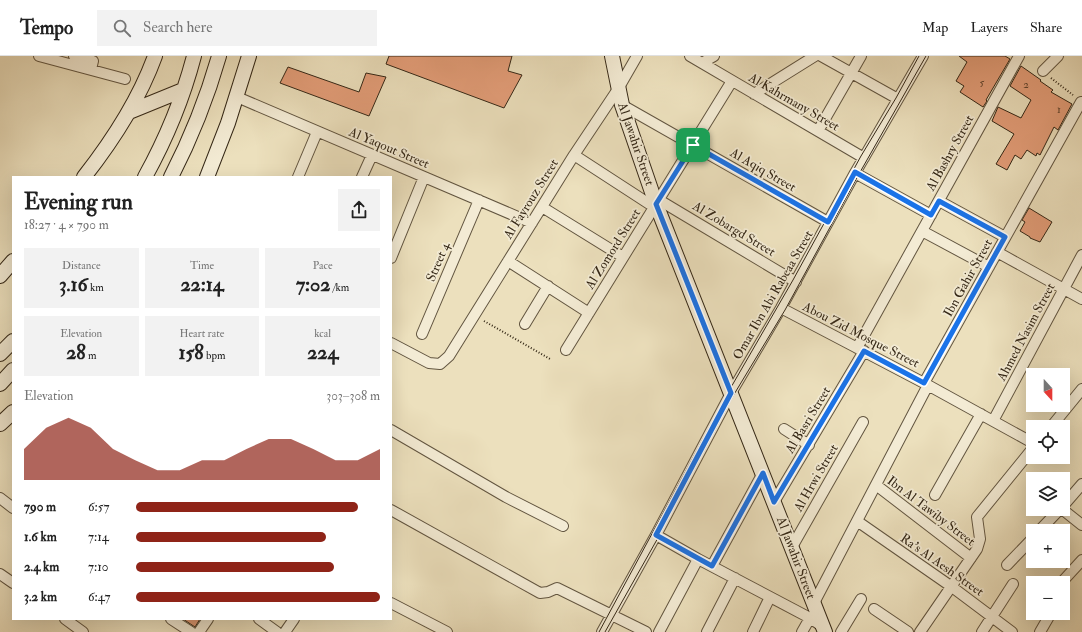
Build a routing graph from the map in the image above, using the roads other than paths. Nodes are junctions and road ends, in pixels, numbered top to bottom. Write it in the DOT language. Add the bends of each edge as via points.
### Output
graph roads {
  1 [pos="39,56"];
  2 [pos="74,56"];
  3 [pos="155,56"];
  4 [pos="194,56"];
  5 [pos="219,56"];
  6 [pos="249,56"];
  7 [pos="612,56"];
  8 [pos="637,56"];
  9 [pos="690,56"];
  10 [pos="714,56"];
  11 [pos="815,56"];
  12 [pos="821,56"];
  13 [pos="861,56"];
  14 [pos="923,56"];
  15 [pos="1019,56"];
  16 [pos="1058,56"];
  17 [pos="702,63"];
  18 [pos="91,70"];
  19 [pos="1043,71"];
  20 [pos="851,73"];
  21 [pos="125,79"];
  22 [pos="732,81"];
  23 [pos="618,89"];
  24 [pos="183,90"];
  25 [pos="754,94"];
  26 [pos="237,97"];
  27 [pos="1080,99"];
  28 [pos="898,100"];
  29 [pos="622,105"];
  30 [pos="129,112"];
  31 [pos="818,131"];
  32 [pos="317,132"];
  33 [pos="693,145"];
  34 [pos="372,155"];
  35 [pos="574,155"];
  36 [pos="864,158"];
  37 [pos="855,172"];
  38 [pos="85,176"];
  39 [pos="146,176"];
  40 [pos="172,176"];
  41 [pos="207,176"];
  42 [pos="298,176"];
  43 [pos="362,176"];
  44 [pos="424,177"];
  45 [pos="479,200"];
  46 [pos="939,201"];
  47 [pos="656,203"];
  48 [pos="542,207"];
  49 [pos="931,215"];
  50 [pos="828,222"];
  51 [pos="532,223"];
  52 [pos="922,231"];
  53 [pos="1005,237"];
  54 [pos="997,252"];
  55 [pos="1082,255"];
  56 [pos="392,256"];
  57 [pos="623,257"];
  58 [pos="508,261"];
  59 [pos="12,262"];
  60 [pos="989,267"];
  61 [pos="0,276"];
  62 [pos="796,282"];
  63 [pos="548,286"];
  64 [pos="1063,289"];
  65 [pos="1082,299"];
  66 [pos="781,308"];
  67 [pos="589,312"];
  68 [pos="525,324"];
  69 [pos="422,334"];
  70 [pos="12,342"];
  71 [pos="392,344"];
  72 [pos="861,349"];
  73 [pos="566,350"];
  74 [pos="0,354"];
  75 [pos="12,371"];
  76 [pos="0,384"];
  77 [pos="926,384"];
  78 [pos="1082,389"];
  79 [pos="731,393"];
  80 [pos="12,413"];
  81 [pos="981,414"];
  82 [pos="993,420"];
  83 [pos="1057,420"];
  84 [pos="863,422"];
  85 [pos="0,424"];
  86 [pos="784,429"];
  87 [pos="392,431"];
  88 [pos="1026,439"];
  89 [pos="809,445"];
  90 [pos="1026,457"];
  91 [pos="763,473"];
  92 [pos="1082,484"];
  93 [pos="876,485"];
  94 [pos="936,495"];
  95 [pos="1070,498"];
  96 [pos="2,502"];
  97 [pos="774,502"];
  98 [pos="12,507"];
  99 [pos="392,511"];
  100 [pos="1054,516"];
  101 [pos="1070,516"];
  102 [pos="857,521"];
  103 [pos="1046,524"];
  104 [pos="1082,525"];
  105 [pos="563,526"];
  106 [pos="656,535"];
  107 [pos="1026,545"];
  108 [pos="792,547"];
  109 [pos="971,558"];
  110 [pos="698,559"];
  111 [pos="1082,560"];
  112 [pos="1007,565"];
  113 [pos="712,566"];
  114 [pos="0,574"];
  115 [pos="1067,576"];
  116 [pos="735,578"];
  117 [pos="12,582"];
  118 [pos="1013,584"];
  119 [pos="952,587"];
  120 [pos="770,597"];
  121 [pos="861,599"];
  122 [pos="814,603"];
  123 [pos="392,604"];
  124 [pos="874,609"];
  125 [pos="610,614"];
  126 [pos="992,617"];
  127 [pos="810,618"];
  128 [pos="173,620"];
  129 [pos="207,620"];
  130 [pos="260,620"];
  131 [pos="293,620"];
  132 [pos="1047,620"];
  133 [pos="70,624"];
  134 [pos="824,630"];
  135 [pos="83,632"];
  136 [pos="191,632"];
  137 [pos="199,632"];
  138 [pos="277,632"];
  139 [pos="285,632"];
  140 [pos="448,632"];
  141 [pos="602,632"];
  142 [pos="646,632"];
  143 [pos="659,632"];
  144 [pos="707,632"];
  145 [pos="753,632"];
  146 [pos="802,632"];
  147 [pos="841,632"];
  148 [pos="908,632"];
  149 [pos="920,632"];
  150 [pos="982,632"];
  151 [pos="1012,632"];
  152 [pos="1040,632"];
  1 -- 18 [label="street"];
  2 -- 18 [label="street" via="93,61"];
  3 -- 30 [label="main road"];
  4 -- 24 [label="main road"];
  5 -- 40 [label="main road" via="195,128"];
  6 -- 26 [label="main road"];
  7 -- 23 [label="main road, Al Jawahir Street"];
  8 -- 23 [label="street, Al Fayrouz Street"];
  9 -- 17 [label="street, Al Kahrmany Street"];
  10 -- 17 [label="street"];
  11 -- 25 [label="street"];
  12 -- 20 [label="street"];
  13 -- 20 [label="street"];
  14 -- 28 [label="street, Omar Ibn Abi Rabeaa Street"];
  15 -- 46 [label="street, Al Bashry Street"];
  16 -- 19 [label="street"];
  17 -- 22 [label="street, Al Kahrmany Street"];
  18 -- 21 [label="street"];
  20 -- 28 [label="street"];
  20 -- 31 [label="street"];
  22 -- 25 [label="street, Al Kahrmany Street"];
  22 -- 33 [label="street, Al Zomord Street"];
  23 -- 29 [label="main road, Al Jawahir Street"];
  23 -- 35 [label="street, Al Fayrouz Street"];
  24 -- 30 [label="main road"];
  24 -- 39 [label="main road"];
  25 -- 31 [label="street, Al Kahrmany Street"];
  26 -- 32 [label="street, Al Yaqout Street"];
  26 -- 41 [label="main road"];
  27 -- 53 [label="street, Ibn Gahir Street"];
  28 -- 36 [label="street, Omar Ibn Abi Rabeaa Street"];
  29 -- 33 [label="street, Al Aqiq Street"];
  29 -- 47 [label="main road, Al Jawahir Street"];
  30 -- 38 [label="main road"];
  31 -- 36 [label="street, Al Kahrmany Street"];
  32 -- 34 [label="street, Al Yaqout Street"];
  32 -- 42 [label="street"];
  33 -- 47 [label="street, Al Zomord Street"];
  33 -- 50 [label="street, Al Aqiq Street"];
  34 -- 43 [label="street"];
  34 -- 44 [label="street, Al Yaqout Street"];
  35 -- 47 [label="street, Al Zobargd Street"];
  35 -- 48 [label="street, Al Fayrouz Street"];
  36 -- 37 [label="street, Omar Ibn Abi Rabeaa Street"];
  37 -- 49 [label="street"];
  37 -- 50 [label="street, Omar Ibn Abi Rabeaa Street"];
  44 -- 45 [label="street, Al Yaqout Street"];
  44 -- 56 [label="street"];
  45 -- 51 [label="street, Al Yaqout Street"];
  45 -- 69 [label="street, Street 4"];
  46 -- 49 [label="street, Al Bashry Street"];
  46 -- 53 [label="street"];
  47 -- 57 [label="street, Al Zomord Street"];
  47 -- 62 [label="street, Al Zobargd Street"];
  47 -- 79 [label="main road, Al Jawahir Street"];
  48 -- 51 [label="street, Al Fayrouz Street"];
  48 -- 57 [label="street"];
  49 -- 52 [label="street, Al Bashry Street"];
  50 -- 62 [label="street, Omar Ibn Abi Rabeaa Street"];
  51 -- 58 [label="street, Al Fayrouz Street"];
  52 -- 60 [label="street"];
  52 -- 72 [label="street, Al Bashry Street"];
  53 -- 54 [label="street, Ibn Gahir Street"];
  54 -- 60 [label="street, Ibn Gahir Street"];
  54 -- 64 [label="street"];
  55 -- 64 [label="street, Ahmed Nasim Street"];
  57 -- 67 [label="street, Al Zomord Street"];
  58 -- 63 [label="street"];
  58 -- 71 [label="street, Al Fayrouz Street" via="449,356 440,364 429,363"];
  59 -- 61 [label="main road"];
  60 -- 77 [label="street, Ibn Gahir Street"];
  62 -- 66 [label="street, Omar Ibn Abi Rabeaa Street"];
  63 -- 67 [label="street"];
  63 -- 68 [label="street"];
  64 -- 65 [label="street"];
  64 -- 82 [label="street, Ahmed Nasim Street"];
  66 -- 72 [label="street, Abou Zid Mosque Street"];
  66 -- 79 [label="street, Omar Ibn Abi Rabeaa Street"];
  67 -- 73 [label="street, Al Zomord Street"];
  70 -- 74 [label="main road"];
  72 -- 77 [label="street, Abou Zid Mosque Street"];
  72 -- 89 [label="street, Al Basri Street"];
  75 -- 76 [label="main road"];
  77 -- 81 [label="street, Abou Zid Mosque Street"];
  77 -- 93 [label="street, Ibn Gahir Street"];
  78 -- 83 [label="street"];
  79 -- 91 [label="main road, Al Jawahir Street"];
  79 -- 106 [label="street, Omar Ibn Abi Rabeaa Street"];
  80 -- 85 [label="main road"];
  81 -- 82 [label="street, Abou Zid Mosque Street"];
  81 -- 94 [label="street"];
  82 -- 88 [label="street, Abou Zid Mosque Street"];
  84 -- 108 [label="street, Al Hrwi Street"];
  86 -- 89 [label="street"];
  87 -- 105 [label="street" via="506,497"];
  89 -- 97 [label="street, Al Basri Street"];
  90 -- 109 [label="street" via="978,517 980,539"];
  91 -- 97 [label="main road, Al Jawahir Street"];
  91 -- 113 [label="street"];
  92 -- 95 [label="street"];
  93 -- 102 [label="street, Ibn Gahir Street"];
  93 -- 109 [label="street, Ibn Al Tawiby Street"];
  96 -- 98 [label="street"];
  97 -- 108 [label="main road, Al Jawahir Street"];
  99 -- 125 [label="street" via="540,593 557,588"];
  100 -- 103 [label="street"];
  101 -- 104 [label="street"];
  102 -- 119 [label="street, Ra's Al Aesh Street"];
  102 -- 122 [label="street, Ibn Gahir Street"];
  106 -- 110 [label="street"];
  106 -- 125 [label="street, Omar Ibn Abi Rabeaa Street"];
  107 -- 112 [label="street"];
  108 -- 122 [label="main road, Al Jawahir Street"];
  109 -- 119 [label="street"];
  110 -- 113 [label="street"];
  110 -- 143 [label="street"];
  111 -- 115 [label="street"];
  113 -- 116 [label="street"];
  114 -- 117 [label="street"];
  116 -- 120 [label="street"];
  116 -- 144 [label="street"];
  118 -- 126 [label="street"];
  119 -- 126 [label="street, Ra's Al Aesh Street"];
  119 -- 149 [label="street"];
  120 -- 127 [label="street"];
  120 -- 145 [label="street"];
  121 -- 147 [label="street"];
  122 -- 134 [label="main road, Al Jawahir Street"];
  123 -- 140 [label="street"];
  124 -- 148 [label="street"];
  125 -- 141 [label="street, Omar Ibn Abi Rabeaa Street"];
  125 -- 142 [label="street"];
  126 -- 150 [label="street"];
  126 -- 151 [label="street, Ra's Al Aesh Street"];
  127 -- 134 [label="street"];
  127 -- 146 [label="street"];
  128 -- 136 [label="street"];
  129 -- 137 [label="street"];
  130 -- 138 [label="street"];
  131 -- 139 [label="street"];
  132 -- 152 [label="street"];
  133 -- 135 [label="street"];
}
